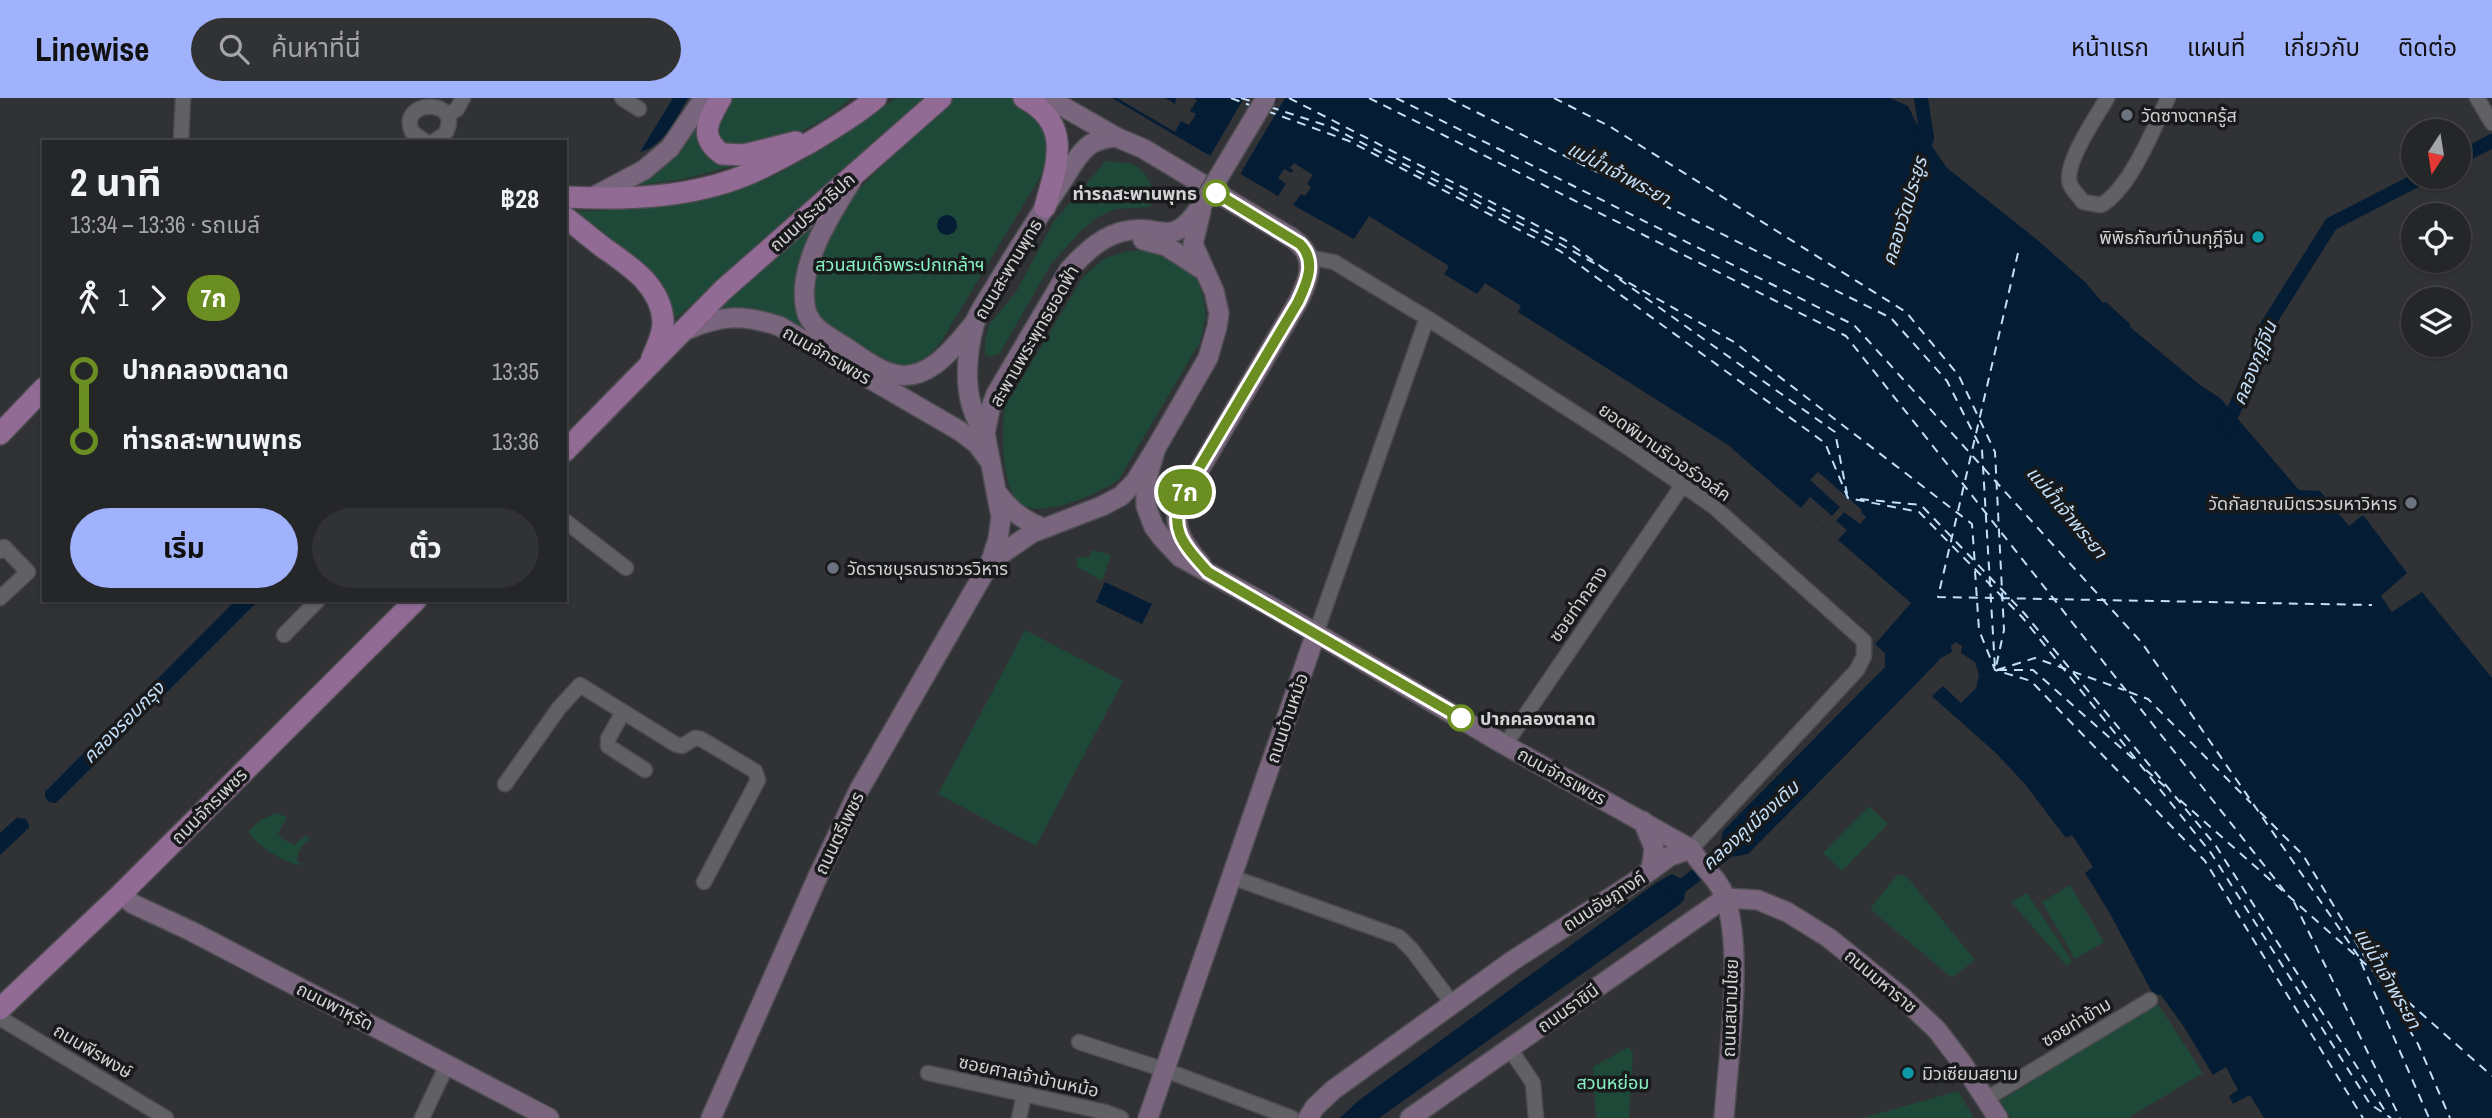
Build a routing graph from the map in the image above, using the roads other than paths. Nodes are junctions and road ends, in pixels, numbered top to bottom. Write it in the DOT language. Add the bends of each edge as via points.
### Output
graph roads {
  1 [pos="183,98"];
  2 [pos="463,98"];
  3 [pos="622,98"];
  4 [pos="704,98"];
  5 [pos="721,98"];
  6 [pos="941,98"];
  7 [pos="1024,98"];
  8 [pos="1048,98"];
  9 [pos="1266,98"];
  10 [pos="2107,98"];
  11 [pos="2168,98"];
  12 [pos="2477,98"];
  13 [pos="416,101"];
  14 [pos="872,101"];
  15 [pos="639,108"];
  16 [pos="448,115"];
  17 [pos="2492,123"];
  18 [pos="822,135"];
  19 [pos="1116,137"];
  20 [pos="181,140"];
  21 [pos="422,140"];
  22 [pos="436,140"];
  23 [pos="865,164"];
  24 [pos="567,197"];
  25 [pos="591,198"];
  26 [pos="1203,203"];
  27 [pos="1045,207"];
  28 [pos="573,223"];
  29 [pos="1084,253"];
  30 [pos="1308,257"];
  31 [pos="1208,278"];
  32 [pos="1427,318"];
  33 [pos="975,322"];
  34 [pos="686,330"];
  35 [pos="649,366"];
  36 [pos="42,390"];
  37 [pos="985,433"];
  38 [pos="0,434"];
  39 [pos="1156,448"];
  40 [pos="567,450"];
  41 [pos="990,462"];
  42 [pos="1682,486"];
  43 [pos="999,494"];
  44 [pos="567,523"];
  45 [pos="1043,528"];
  46 [pos="0,551"];
  47 [pos="991,561"];
  48 [pos="626,568"];
  49 [pos="1208,572"];
  50 [pos="0,598"];
  51 [pos="316,602"];
  52 [pos="414,602"];
  53 [pos="1316,633"];
  54 [pos="284,635"];
  55 [pos="624,712"];
  56 [pos="1505,745"];
  57 [pos="645,770"];
  58 [pos="505,784"];
  59 [pos="1643,821"];
  60 [pos="1694,854"];
  61 [pos="1651,870"];
  62 [pos="1232,877"];
  63 [pos="704,882"];
  64 [pos="121,894"];
  65 [pos="1725,898"];
  66 [pos="2150,1000"];
  67 [pos="1452,1003"];
  68 [pos="0,1009"];
  69 [pos="0,1018"];
  70 [pos="1079,1042"];
  71 [pos="1510,1049"];
  72 [pos="447,1065"];
  73 [pos="1165,1070"];
  74 [pos="928,1073"];
  75 [pos="1024,1095"];
  76 [pos="1986,1099"];
  77 [pos="164,1118"];
  78 [pos="422,1118"];
  79 [pos="549,1118"];
  80 [pos="711,1118"];
  81 [pos="1019,1118"];
  82 [pos="1121,1118"];
  83 [pos="1148,1118"];
  84 [pos="1292,1118"];
  85 [pos="1308,1118"];
  86 [pos="1410,1118"];
  87 [pos="1536,1118"];
  88 [pos="1724,1118"];
  89 [pos="1998,1118"];
  1 -- 20 [label="street"];
  2 -- 16 [label="street"];
  3 -- 15 [label="street"];
  4 -- 25 [label="street" via="670,148 627,180"];
  5 -- 18 [label="main road" via="707,126 709,142 722,154 753,153"];
  6 -- 23 [label="main road, ถนนประชาธิปก"];
  7 -- 27 [label="main road" via="1049,120 1059,146"];
  8 -- 19 [label="street"];
  9 -- 26 [label="street, สะพานพระพุทธยอดฟ้า, bridge"];
  10 -- 11 [label="street" via="2068,173 2083,202 2101,205 2111,199 2141,154"];
  12 -- 17 [label="street"];
  13 -- 16 [label="street" via="433,103"];
  13 -- 21 [label="street" via="410,126"];
  14 -- 18 [label="main road"];
  16 -- 22 [label="street" via="448,128"];
  18 -- 25 [label="main road" via="773,163 714,186 656,196"];
  19 -- 27 [label="street, ถนนสะพานพุทธ" via="1085,148"];
  19 -- 30 [label="street" via="1144,149 1292,238"];
  23 -- 33 [label="street" via="828,222 808,272 806,310 817,328 890,374 911,376 939,362"];
  23 -- 34 [label="main road, ถนนประชาธิปก" via="723,290"];
  24 -- 25 [label="main road"];
  26 -- 29 [label="street, สะพานพระพุทธยอดฟ้า" via="1181,229 1111,234"];
  26 -- 31 [label="street, สะพานพระพุทธยอดฟ้า" via="1192,244"];
  27 -- 33 [label="street, ถนนสะพานพุทธ"];
  28 -- 35 [label="main road" via="652,288 660,304 663,330"];
  29 -- 31 [label="street" via="1122,241 1149,241 1179,252"];
  29 -- 37 [label="street, สะพานพระพุทธยอดฟ้า" via="1069,270 996,394"];
  30 -- 32 [label="street, ยอดพิมานริเวอร์วอล์ค" via="1334,262"];
  30 -- 49 [label="street" via="1309,273 1298,302 1178,506 1180,536"];
  31 -- 39 [label="street, สะพานพระพุทธยอดฟ้า" via="1219,313 1208,358"];
  32 -- 42 [label="street, ยอดพิมานริเวอร์วอล์ค"];
  32 -- 53 [label="street, ถนนบ้านหม้อ"];
  33 -- 37 [label="street, ถนนสะพานพุทธ" via="967,384 972,408"];
  34 -- 35 [label="main road, ถนนจักรเพชร"];
  34 -- 41 [label="street, ถนนจักรเพชร" via="711,319 734,316 779,326 960,431"];
  35 -- 40 [label="main road, ถนนจักรเพชร"];
  36 -- 38 [label="main road"];
  37 -- 41 [label="street, ถนนจักรเพชร"];
  39 -- 45 [label="street" via="1121,496"];
  39 -- 49 [label="street, ถนนจักรเพชร" via="1144,492 1150,518 1168,546"];
  41 -- 43 [label="street, ถนนจักรเพชร"];
  42 -- 56 [label="street, ซอยท่ากลาง"];
  42 -- 60 [label="street, ยอดพิมานริเวอร์วอล์ค" via="1713,506 1860,636 1866,649 1857,670"];
  43 -- 45 [label="street, ถนนจักรเพชร" via="1011,511"];
  43 -- 47 [label="street, ถนนตรีเพชร" via="1000,528"];
  44 -- 48 [label="street"];
  45 -- 47 [label="street, ถนนตรีเพชร"];
  46 -- 50 [label="street" via="4,547 28,572"];
  47 -- 80 [label="street, ถนนตรีเพชร" via="859,790"];
  49 -- 53 [label="street, ถนนจักรเพชร"];
  51 -- 54 [label="street"];
  52 -- 64 [label="main road, ถนนจักรเพชร"];
  53 -- 56 [label="street, ถนนจักรเพชร"];
  53 -- 62 [label="street, ถนนบ้านหม้อ"];
  55 -- 57 [label="street" via="608,746"];
  55 -- 58 [label="street" via="580,685"];
  55 -- 63 [label="street" via="675,744 701,739 758,775"];
  56 -- 59 [label="street, ถนนจักรเพชร"];
  59 -- 60 [label="street, ถนนจักรเพชร"];
  59 -- 61 [label="street" via="1654,848"];
  60 -- 61 [label="street, ถนนอัษฎางค์"];
  60 -- 65 [label="street, ถนนจักรเพชร" via="1716,879"];
  61 -- 67 [label="street, ถนนอัษฎางค์"];
  62 -- 67 [label="street" via="1399,937"];
  62 -- 73 [label="street, ถนนบ้านหม้อ"];
  64 -- 68 [label="main road, ถนนจักรเพชร"];
  64 -- 72 [label="street, ถนนพาหุรัด"];
  65 -- 71 [label="street, ถนนราชินี"];
  65 -- 76 [label="street, ถนนมหาราช" via="1772,904 1829,938 1937,1030"];
  65 -- 88 [label="street, ถนนสนามไชย" via="1733,989"];
  66 -- 76 [label="street, ซอยท่าข้าม"];
  67 -- 85 [label="street, ถนนอัษฎางค์" via="1333,1090"];
  69 -- 77 [label="street, ถนนพีรพงษ์"];
  70 -- 73 [label="street"];
  71 -- 86 [label="street, ถนนราชินี"];
  71 -- 87 [label="street" via="1533,1083"];
  72 -- 78 [label="street"];
  72 -- 79 [label="street, ถนนพาหุรัด"];
  73 -- 83 [label="street, ถนนบ้านหม้อ"];
  73 -- 84 [label="street"];
  74 -- 75 [label="street, ซอยศาลเจ้าบ้านหม้อ"];
  75 -- 81 [label="street"];
  75 -- 82 [label="street, ซอยศาลเจ้าบ้านหม้อ"];
  76 -- 89 [label="street, ถนนมหาราช"];
}
